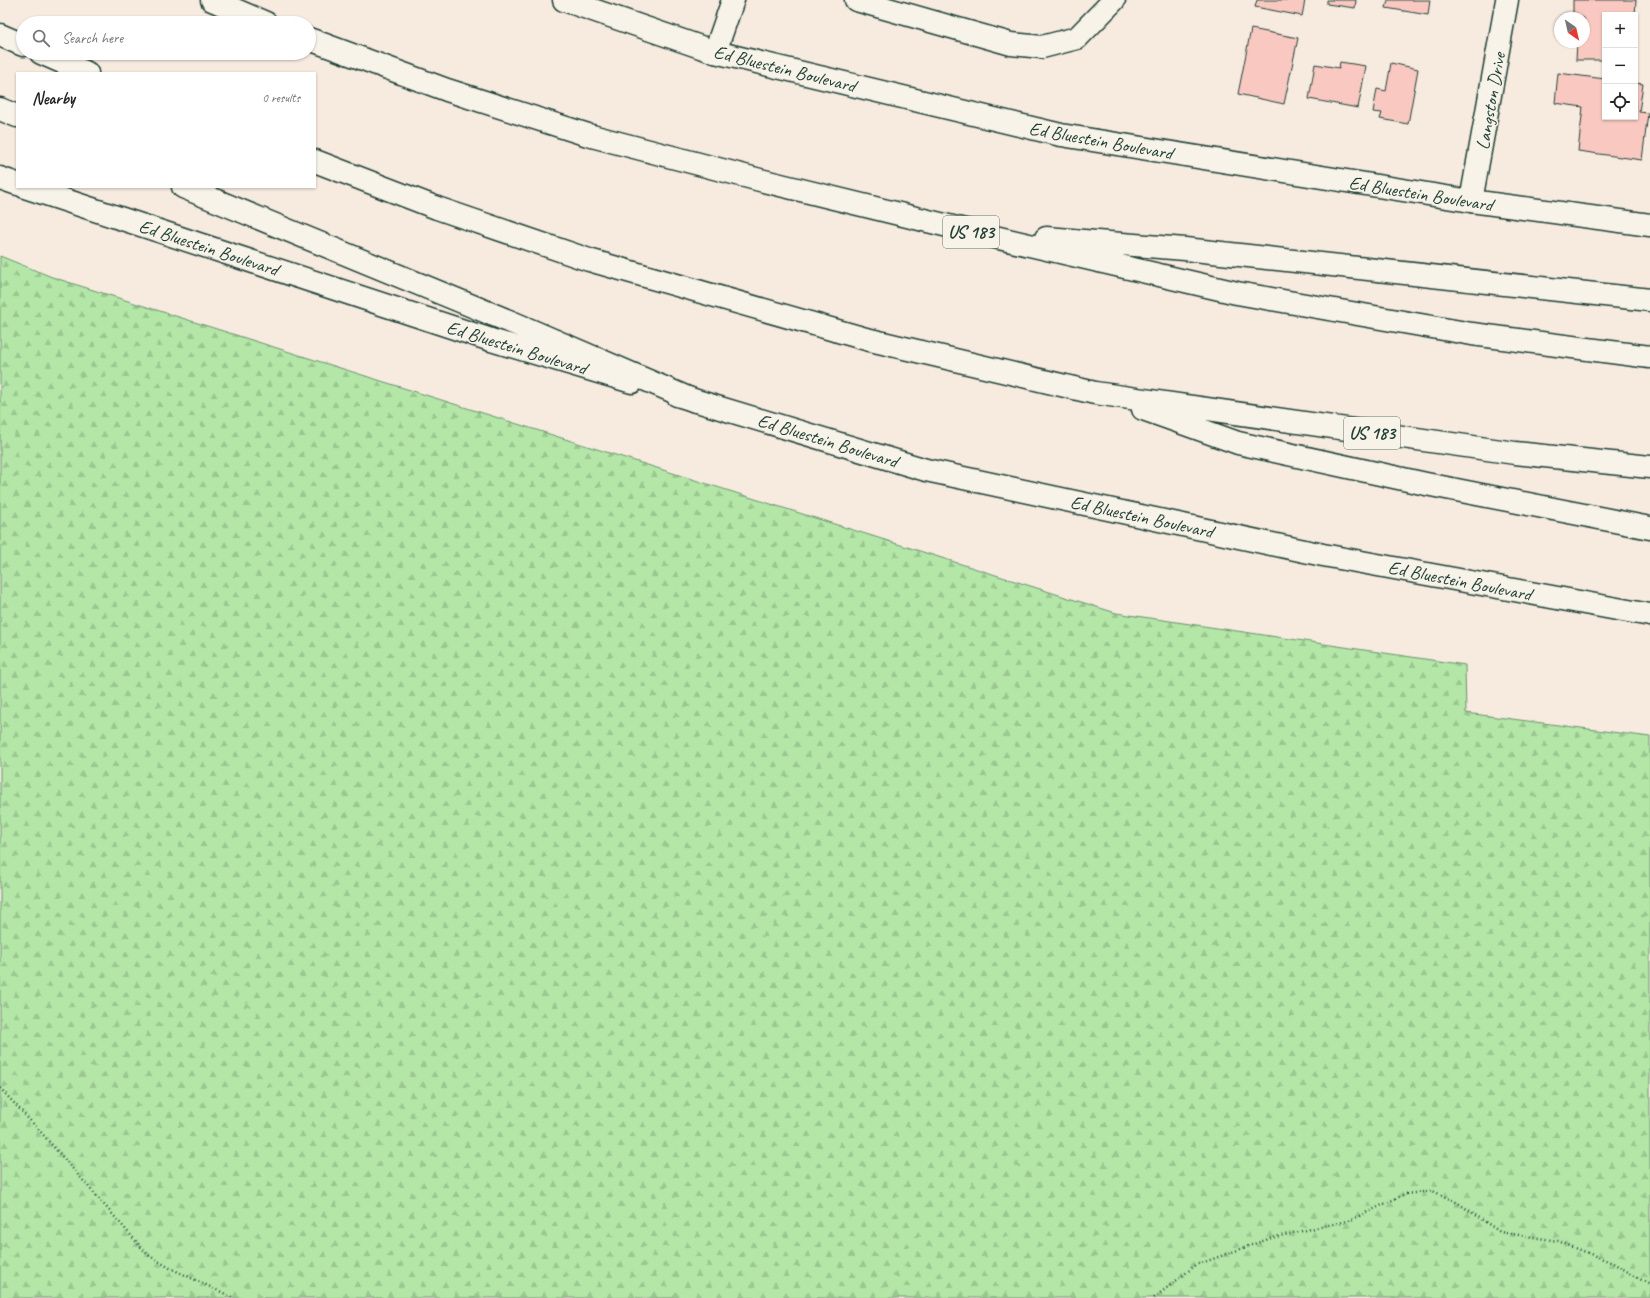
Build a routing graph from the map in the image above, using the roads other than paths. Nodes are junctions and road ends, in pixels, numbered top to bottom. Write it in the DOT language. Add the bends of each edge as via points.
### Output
graph roads {
  1 [pos="212,0"];
  2 [pos="564,0"];
  3 [pos="734,0"];
  4 [pos="856,0"];
  5 [pos="1114,0"];
  6 [pos="1508,0"];
  7 [pos="250,16"];
  8 [pos="0,35"];
  9 [pos="16,42"];
  10 [pos="316,42"];
  11 [pos="715,52"];
  12 [pos="57,60"];
  13 [pos="84,72"];
  14 [pos="0,109"];
  15 [pos="16,116"];
  16 [pos="316,161"];
  17 [pos="0,178"];
  18 [pos="16,184"];
  19 [pos="29,188"];
  20 [pos="184,188"];
  21 [pos="1471,201"];
  22 [pos="1650,225"];
  23 [pos="973,232"];
  24 [pos="1650,300"];
  25 [pos="1650,357"];
  26 [pos="1095,393"];
  27 [pos="695,401"];
  28 [pos="1650,467"];
  29 [pos="1650,528"];
  30 [pos="1650,616"];
  1 -- 7 [label="main road"];
  2 -- 11 [label="main road, Ed Bluestein Boulevard"];
  3 -- 11 [label="main road"];
  4 -- 5 [label="main road" via="1011,44 1042,47 1077,38"];
  6 -- 21 [label="main road, Langston Drive"];
  8 -- 9 [label="main road"];
  10 -- 23 [label="main road, US 183" via="447,90 588,134 760,180"];
  11 -- 21 [label="main road, Ed Bluestein Boulevard" via="1061,135"];
  12 -- 13 [label="main road"];
  14 -- 15 [label="main road"];
  16 -- 26 [label="main road, US 183" via="437,208 589,260 866,339"];
  17 -- 18 [label="main road"];
  19 -- 27 [label="main road, Ed Bluestein Boulevard" via="491,340"];
  20 -- 27 [label="main road" via="516,324"];
  21 -- 22 [label="main road, Ed Bluestein Boulevard"];
  23 -- 24 [label="main road" via="1185,249"];
  23 -- 25 [label="main road, US 183" via="1238,293 1472,334"];
  26 -- 28 [label="main road, US 183" via="1515,453"];
  26 -- 29 [label="main road" via="1238,443 1426,484"];
  27 -- 30 [label="main road, Ed Bluestein Boulevard" via="926,470 1324,555"];
}
